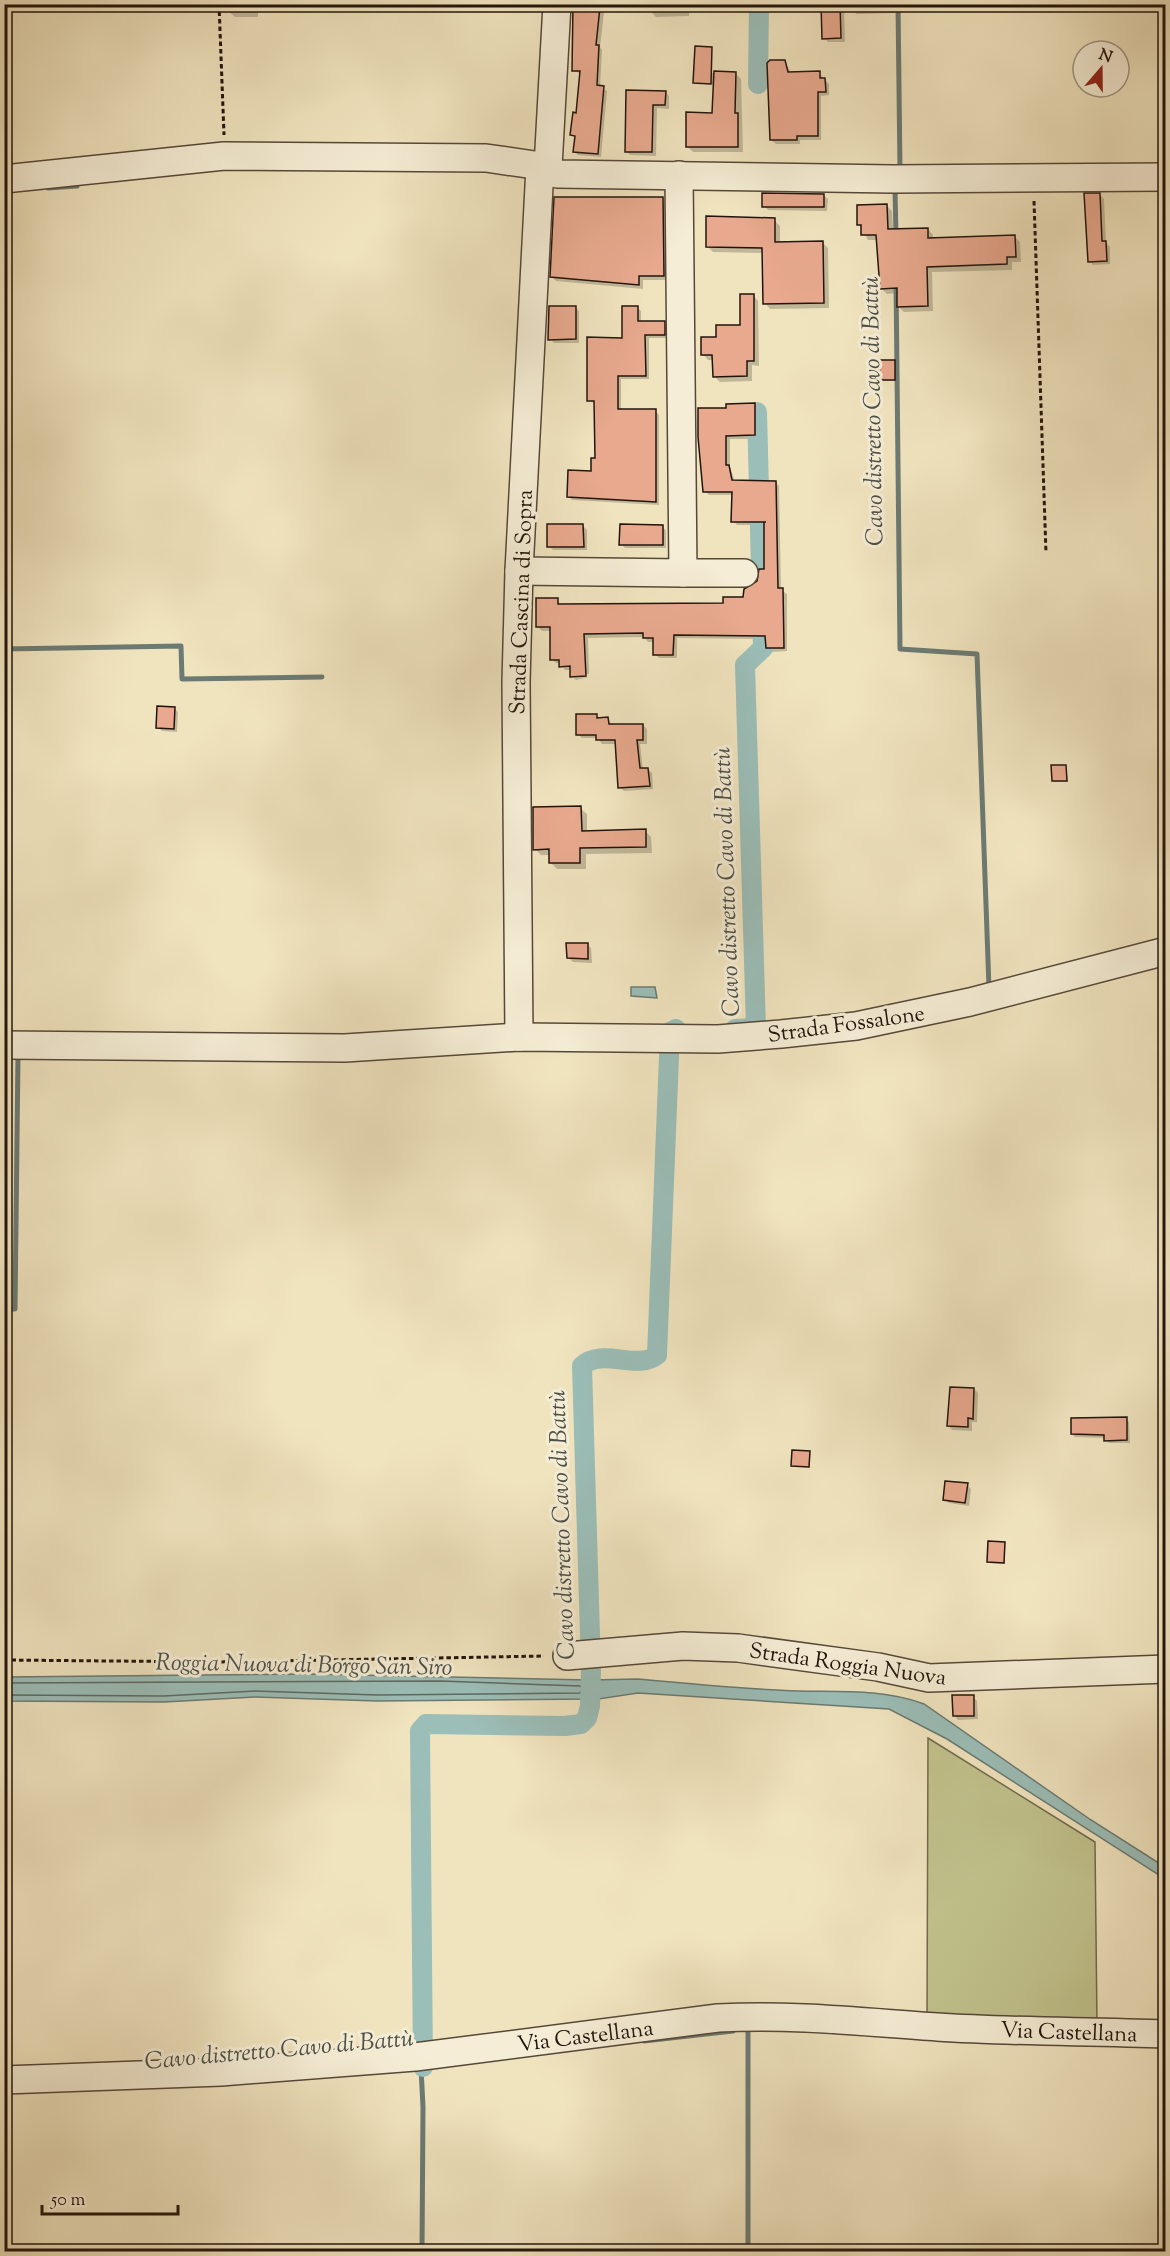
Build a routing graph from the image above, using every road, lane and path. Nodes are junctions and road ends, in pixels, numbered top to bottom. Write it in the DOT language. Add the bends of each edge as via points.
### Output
graph roads {
  1 [pos="219,4"];
  2 [pos="557,4"];
  3 [pos="224,156"];
  4 [pos="544,167"];
  5 [pos="679,176"];
  6 [pos="1166,177"];
  7 [pos="1033,178"];
  8 [pos="4,179"];
  9 [pos="1046,553"];
  10 [pos="519,571"];
  11 [pos="683,573"];
  12 [pos="744,573"];
  13 [pos="1166,951"];
  14 [pos="519,1037"];
  15 [pos="4,1045"];
  16 [pos="583,1656"];
  17 [pos="4,1660"];
  18 [pos="1161,1670"];
  19 [pos="1166,2034"];
  20 [pos="4,2080"];
  1 -- 3 [label="path"];
  2 -- 4 [label="street, Strada Cascina di Sopra"];
  3 -- 4 [label="street" via="486,158"];
  3 -- 8 [label="street"];
  4 -- 5 [label="street" via="557,174"];
  4 -- 10 [label="street, Strada Cascina di Sopra"];
  5 -- 7 [label="street"];
  5 -- 11 [label="street"];
  6 -- 7 [label="street"];
  7 -- 9 [label="path"];
  10 -- 11 [label="street"];
  10 -- 14 [label="street, Strada Cascina di Sopra"];
  11 -- 12 [label="street"];
  13 -- 14 [label="street, Strada Fossalone" via="970,1002 856,1026 718,1038"];
  14 -- 15 [label="street, Strada Fossalone" via="345,1048"];
  16 -- 17 [label="path" via="218,1662"];
  16 -- 18 [label="street, Strada Roggia Nuova" via="673,1646 738,1648 929,1678"];
  19 -- 20 [label="street, Via Castellana" via="939,2027 765,2016 718,2018 423,2056 221,2072"];
}
